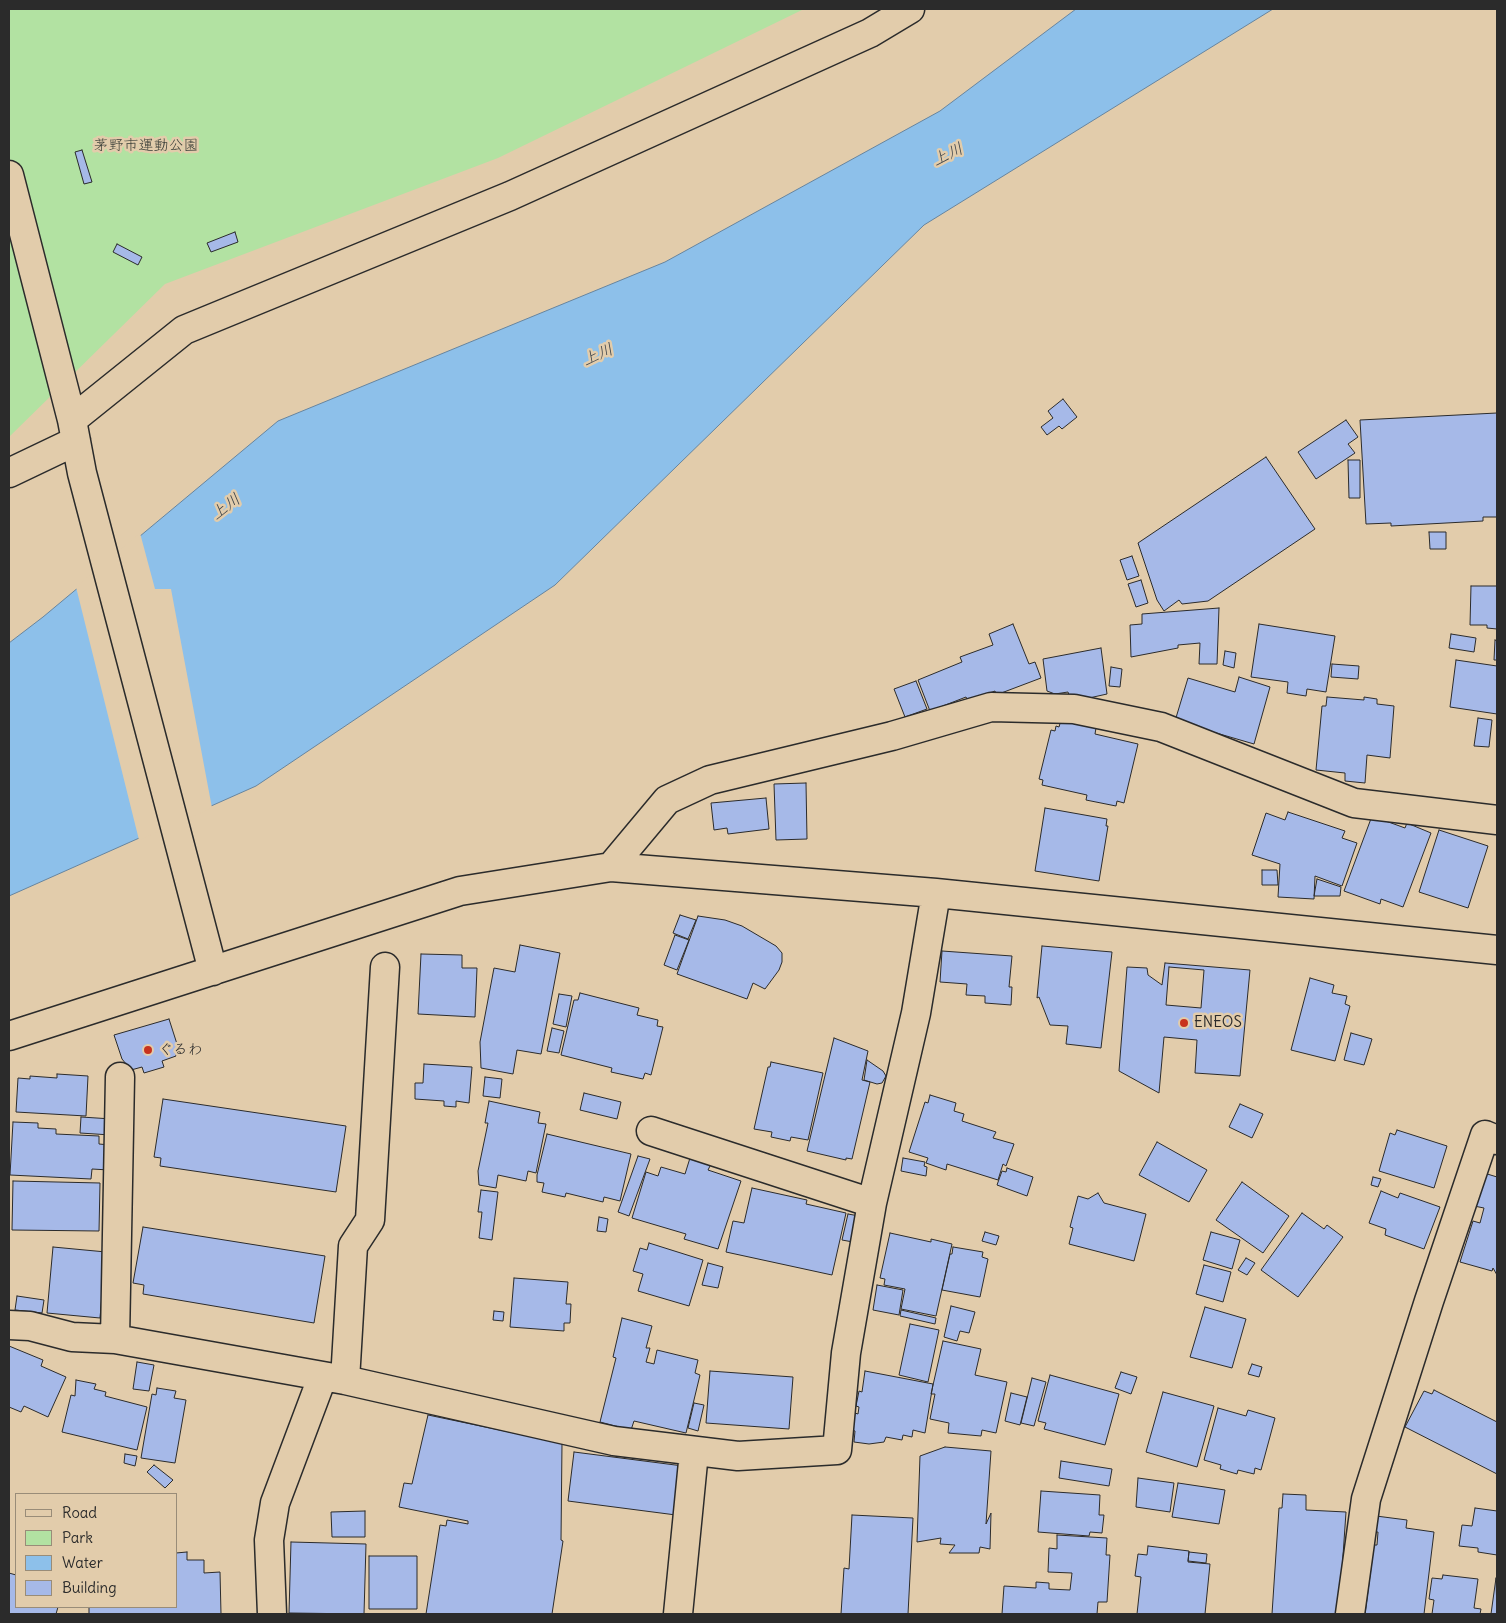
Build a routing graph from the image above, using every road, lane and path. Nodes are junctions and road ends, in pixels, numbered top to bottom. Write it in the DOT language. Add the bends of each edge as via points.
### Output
graph roads {
  1 [pos="910,9"];
  2 [pos="9,175"];
  3 [pos="74,430"];
  4 [pos="9,474"];
  5 [pos="1497,820"];
  6 [pos="611,866"];
  7 [pos="936,893"];
  8 [pos="1497,950"];
  9 [pos="385,967"];
  10 [pos="213,971"];
  11 [pos="9,1036"];
  12 [pos="120,1077"];
  13 [pos="651,1130"];
  14 [pos="1497,1140"];
  15 [pos="872,1203"];
  16 [pos="9,1325"];
  17 [pos="115,1339"];
  18 [pos="334,1379"];
  19 [pos="694,1452"];
  20 [pos="272,1614"];
  21 [pos="678,1614"];
  22 [pos="1350,1614"];
  1 -- 3 [label="street" via="870,33 510,196 184,330"];
  2 -- 3 [label="street"];
  3 -- 4 [label="street"];
  3 -- 10 [label="street" via="82,473"];
  5 -- 6 [label="street" via="1354,803 1161,727 1074,710 991,707 892,736 710,780 667,800"];
  6 -- 7 [label="street"];
  6 -- 10 [label="street" via="460,891"];
  7 -- 8 [label="street"];
  7 -- 15 [label="street" via="916,1013"];
  9 -- 18 [label="street" via="370,1220 353,1246"];
  10 -- 11 [label="street"];
  12 -- 17 [label="street"];
  13 -- 15 [label="street"];
  14 -- 22 [label="street" via="1485,1136 1366,1499"];
  15 -- 19 [label="street" via="846,1352 837,1450 738,1456"];
  16 -- 17 [label="street" via="30,1326 72,1337"];
  17 -- 18 [label="street"];
  18 -- 19 [label="street" via="614,1441"];
  18 -- 20 [label="street" via="275,1503 269,1540"];
  19 -- 21 [label="street"];
}
